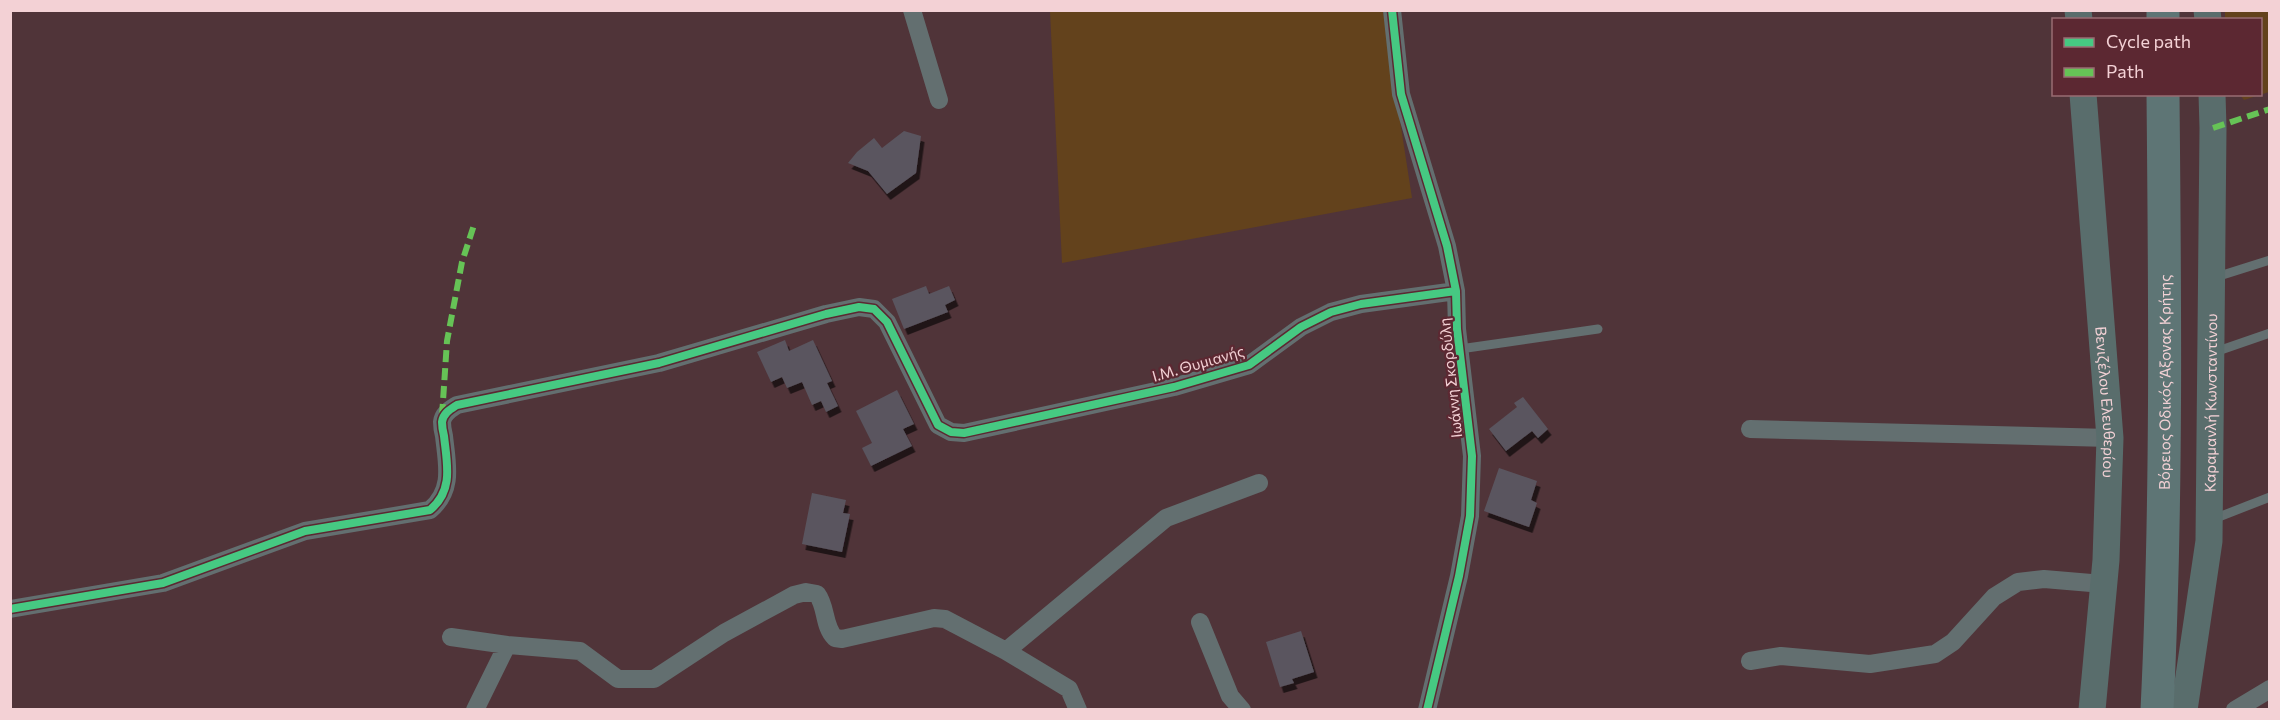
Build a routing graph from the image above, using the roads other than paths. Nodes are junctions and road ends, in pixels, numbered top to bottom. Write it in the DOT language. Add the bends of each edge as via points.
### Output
graph roads {
  1 [pos="912,10"];
  2 [pos="1392,10"];
  3 [pos="2083,96"];
  4 [pos="2163,96"];
  5 [pos="2211,96"];
  6 [pos="939,100"];
  7 [pos="2270,260"];
  8 [pos="2211,279"];
  9 [pos="1456,291"];
  10 [pos="1598,329"];
  11 [pos="2270,333"];
  12 [pos="1460,349"];
  13 [pos="2212,353"];
  14 [pos="1750,429"];
  15 [pos="2110,438"];
  16 [pos="1259,483"];
  17 [pos="2270,497"];
  18 [pos="2209,520"];
  19 [pos="2103,584"];
  20 [pos="10,609"];
  21 [pos="1200,622"];
  22 [pos="451,636"];
  23 [pos="507,645"];
  24 [pos="1006,651"];
  25 [pos="1750,661"];
  26 [pos="2159,669"];
  27 [pos="2270,689"];
  28 [pos="475,710"];
  29 [pos="1078,710"];
  30 [pos="1242,710"];
  31 [pos="1427,710"];
  32 [pos="2092,710"];
  33 [pos="2150,710"];
  34 [pos="2157,710"];
  35 [pos="2184,710"];
  36 [pos="2235,710"];
  1 -- 6 [label="street"];
  2 -- 9 [label="street, Ιωάννη Σκορδύλη" via="1401,94 1447,246"];
  3 -- 15 [label="street, Βενιζέλου Ελευθερίου"];
  4 -- 26 [label="highway, Βόρειος Οδικός Άξονας Κρήτης" via="2166,332"];
  5 -- 8 [label="street, Καραμανλή Κωνσταντίνου"];
  7 -- 8 [label="lane"];
  8 -- 13 [label="street, Καραμανλή Κωνσταντίνου"];
  9 -- 12 [label="street, Ιωάννη Σκορδύλη"];
  9 -- 20 [label="street, Ι.Μ. Θυμιανής" via="1331,312 1301,327 1249,365 1174,387 964,433 938,426 887,322 874,309 848,309 659,363 457,405 442,420 448,475 445,491 430,510 305,531 163,584"];
  10 -- 12 [label="lane"];
  11 -- 13 [label="lane"];
  12 -- 31 [label="street, Ιωάννη Σκορδύλη" via="1472,456 1470,516"];
  13 -- 18 [label="street, Καραμανλή Κωνσταντίνου"];
  14 -- 15 [label="street"];
  15 -- 19 [label="street, Βενιζέλου Ελευθερίου"];
  16 -- 24 [label="street" via="1166,518"];
  17 -- 18 [label="lane"];
  18 -- 35 [label="street, Καραμανλή Κωνσταντίνου"];
  19 -- 25 [label="street" via="2044,579 2018,582 1994,597 1953,642 1935,654 1870,664 1781,656"];
  19 -- 32 [label="street, Βενιζέλου Ελευθερίου"];
  21 -- 30 [label="street" via="1230,696"];
  22 -- 23 [label="street"];
  23 -- 24 [label="street" via="580,651 618,679 654,679 724,633 806,592 817,594 822,601 830,633 835,638 934,618 955,623"];
  23 -- 28 [label="street"];
  24 -- 29 [label="street" via="1070,689"];
  26 -- 33 [label="highway, Βόρειος Οδικός Άξονας Κρήτης"];
  26 -- 34 [label="highway, Βόρειος Οδικός Άξονας Κρήτης"];
  27 -- 36 [label="street"];
}
